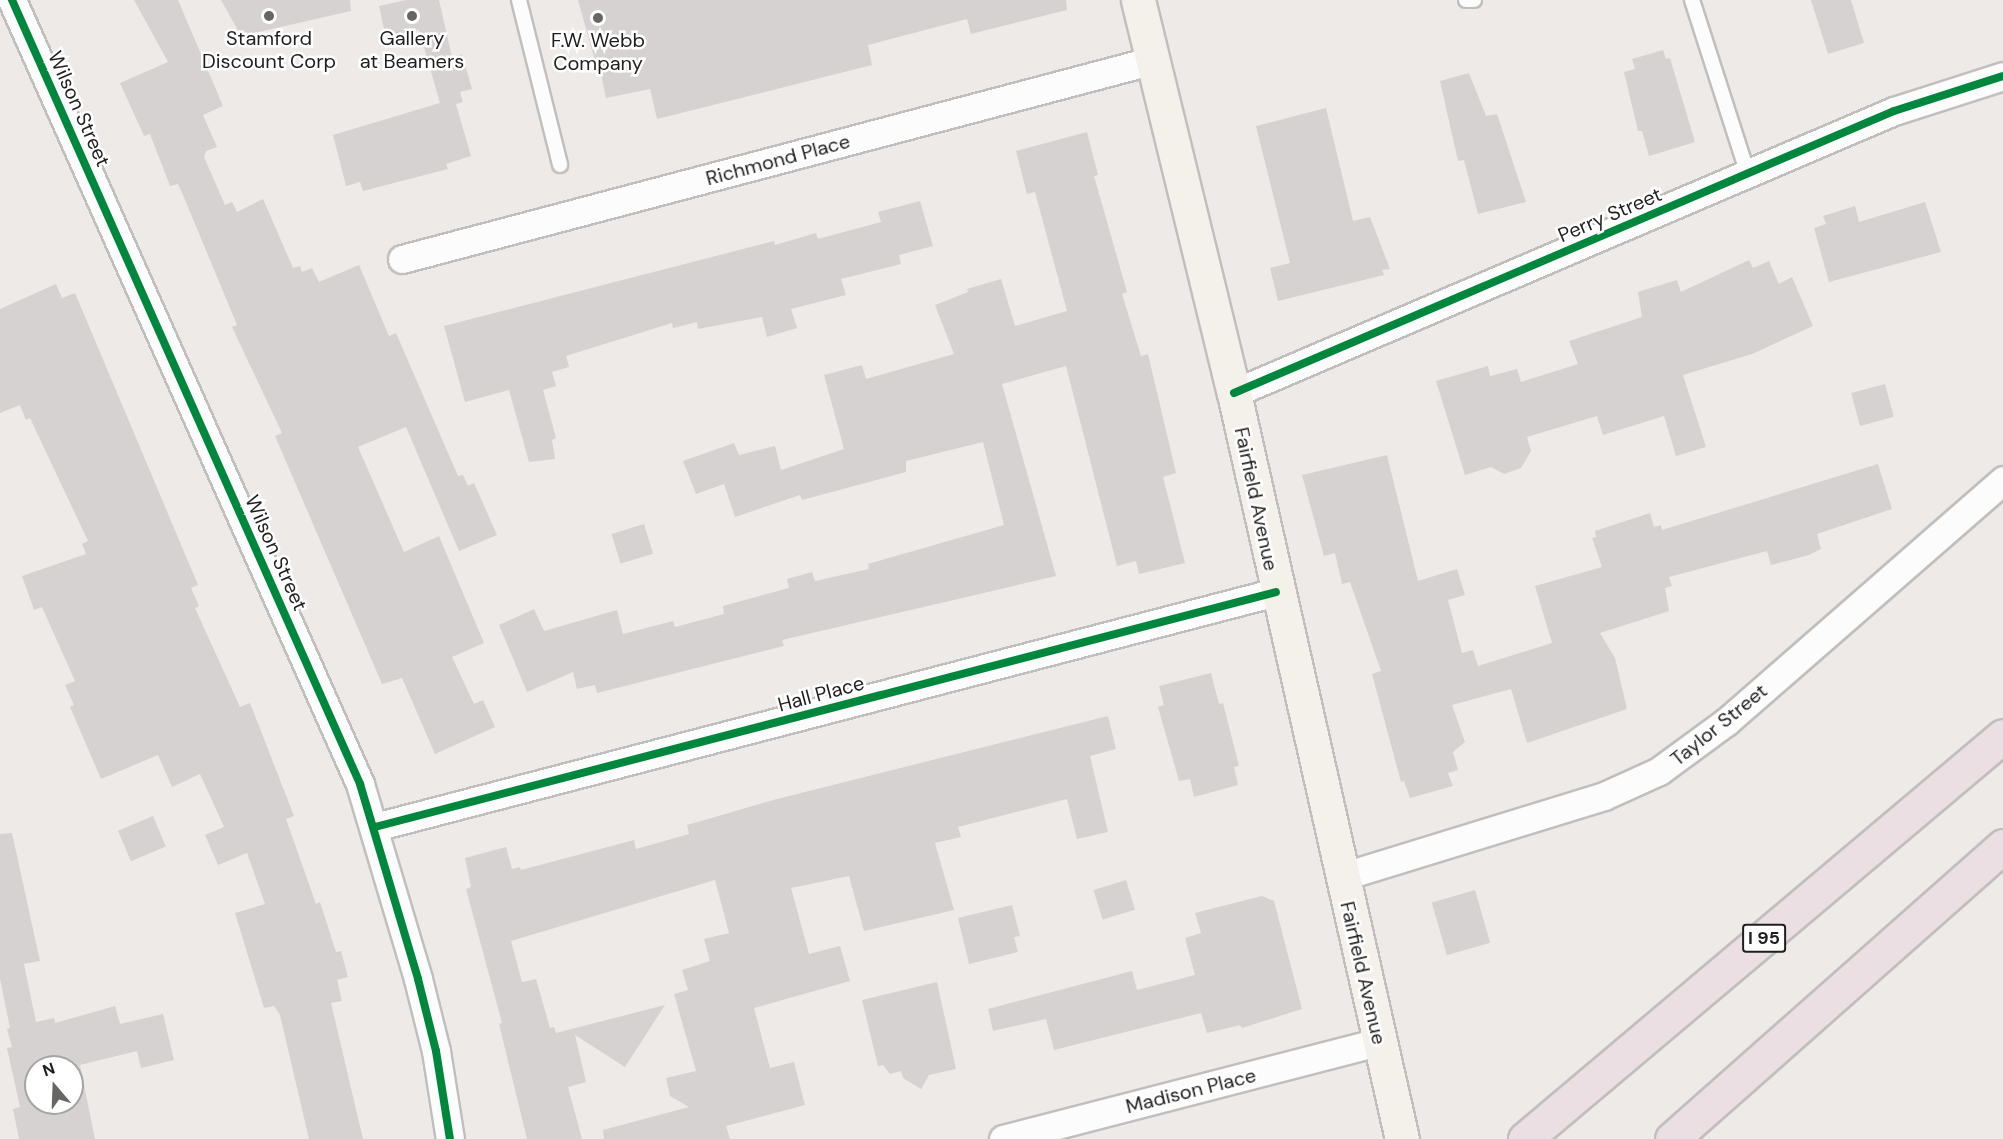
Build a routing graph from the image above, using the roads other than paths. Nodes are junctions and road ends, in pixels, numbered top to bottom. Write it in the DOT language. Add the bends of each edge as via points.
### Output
graph roads {
  1 [pos="12,0"];
  2 [pos="519,0"];
  3 [pos="1138,0"];
  4 [pos="1466,0"];
  5 [pos="1474,0"];
  6 [pos="1692,0"];
  7 [pos="1154,60"];
  8 [pos="2003,76"];
  9 [pos="560,165"];
  10 [pos="1748,174"];
  11 [pos="402,259"];
  12 [pos="1234,393"];
  13 [pos="2003,480"];
  14 [pos="1276,592"];
  15 [pos="2003,736"];
  16 [pos="375,826"];
  17 [pos="2003,846"];
  18 [pos="2003,862"];
  19 [pos="1341,877"];
  20 [pos="1912,927"];
  21 [pos="1380,1042"];
  22 [pos="1401,1136"];
  23 [pos="450,1139"];
  24 [pos="1003,1139"];
  25 [pos="1525,1139"];
  26 [pos="1672,1139"];
  1 -- 16 [label="street, Wilson Street" via="330,715"];
  2 -- 9 [label="lane"];
  3 -- 7 [label="main road, Fairfield Avenue"];
  4 -- 5 [label="lane"];
  6 -- 10 [label="lane"];
  7 -- 11 [label="street, Richmond Place"];
  7 -- 12 [label="main road, Fairfield Avenue"];
  8 -- 10 [label="street, Perry Street" via="1894,111"];
  10 -- 12 [label="street, Perry Street"];
  12 -- 14 [label="main road, Fairfield Avenue"];
  13 -- 19 [label="street, Taylor Street" via="1726,722 1659,771 1604,796"];
  14 -- 16 [label="street, Hall Place"];
  14 -- 19 [label="main road, Fairfield Avenue"];
  15 -- 25 [label="highway, I 95"];
  16 -- 23 [label="street, Wilson Street" via="436,1052"];
  17 -- 20 [label="highway"];
  18 -- 20 [label="highway"];
  19 -- 21 [label="main road, Fairfield Avenue"];
  20 -- 26 [label="highway"];
  21 -- 22 [label="main road, Fairfield Avenue"];
  21 -- 24 [label="street, Madison Place"];
}
